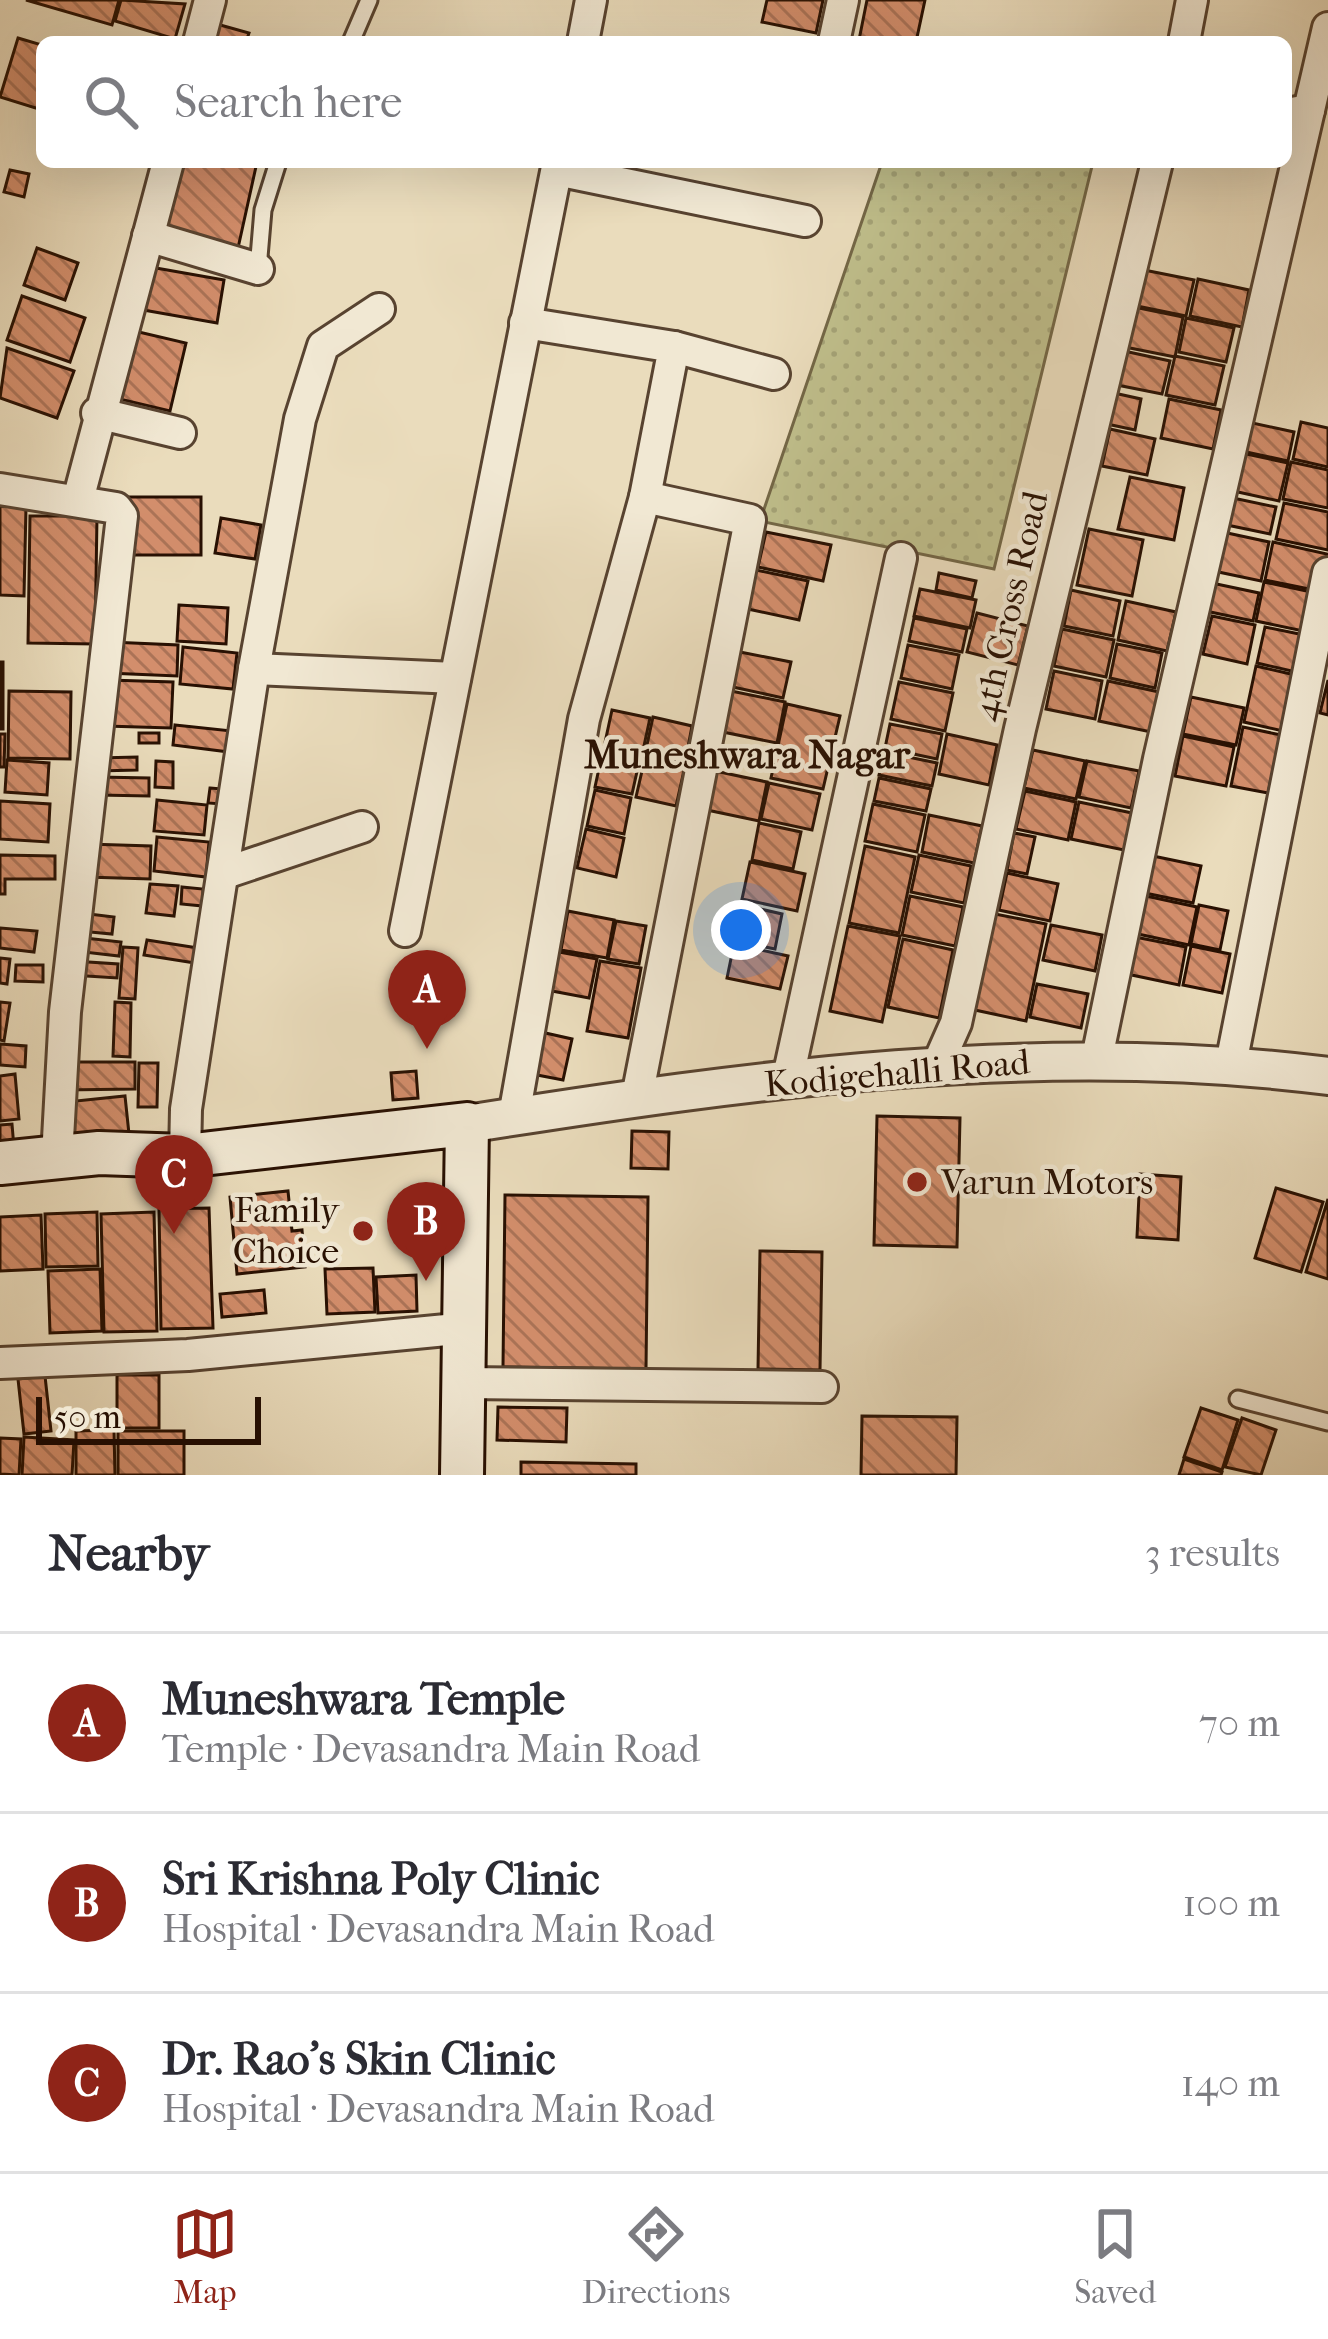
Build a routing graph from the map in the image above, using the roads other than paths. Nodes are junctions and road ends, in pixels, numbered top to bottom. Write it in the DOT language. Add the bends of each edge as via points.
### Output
graph roads {
  1 [pos="210,0"];
  2 [pos="369,0"];
  3 [pos="591,0"];
  4 [pos="842,0"];
  5 [pos="1192,0"];
  6 [pos="1328,28"];
  7 [pos="201,36"];
  8 [pos="354,36"];
  9 [pos="584,36"];
  10 [pos="834,36"];
  11 [pos="1185,36"];
  12 [pos="1308,108"];
  13 [pos="166,168"];
  14 [pos="276,168"];
  15 [pos="558,168"];
  16 [pos="567,168"];
  17 [pos="1155,168"];
  18 [pos="805,221"];
  19 [pos="148,236"];
  20 [pos="258,269"];
  21 [pos="380,309"];
  22 [pos="525,323"];
  23 [pos="674,347"];
  24 [pos="774,374"];
  25 [pos="98,413"];
  26 [pos="180,433"];
  27 [pos="0,489"];
  28 [pos="645,496"];
  29 [pos="78,500"];
  30 [pos="901,558"];
  31 [pos="1328,574"];
  32 [pos="254,669"];
  33 [pos="454,678"];
  34 [pos="362,827"];
  35 [pos="226,873"];
  36 [pos="405,932"];
  37 [pos="1097,1058"];
  38 [pos="1231,1064"];
  39 [pos="937,1066"];
  40 [pos="1328,1076"];
  41 [pos="787,1082"];
  42 [pos="637,1097"];
  43 [pos="514,1116"];
  44 [pos="467,1129"];
  45 [pos="57,1157"];
  46 [pos="166,1157"];
  47 [pos="0,1163"];
  48 [pos="0,1184"];
  49 [pos="467,1328"];
  50 [pos="0,1363"];
  51 [pos="465,1383"];
  52 [pos="822,1387"];
  53 [pos="1238,1399"];
  54 [pos="1328,1422"];
  55 [pos="462,1475"];
  1 -- 7 [label="street"];
  2 -- 8 [label="lane"];
  3 -- 9 [label="street"];
  4 -- 10 [label="street"];
  5 -- 11 [label="street"];
  6 -- 12 [label="street"];
  12 -- 37 [label="street"];
  13 -- 19 [label="street"];
  14 -- 20 [label="lane"];
  15 -- 22 [label="street"];
  16 -- 18 [label="street"];
  17 -- 39 [label="street, 4th Cross Road" via="956,1023"];
  19 -- 20 [label="street"];
  19 -- 25 [label="street"];
  21 -- 32 [label="street" via="317,355"];
  22 -- 23 [label="street"];
  22 -- 33 [label="street"];
  23 -- 24 [label="street"];
  23 -- 28 [label="street"];
  25 -- 26 [label="street"];
  25 -- 29 [label="street"];
  27 -- 29 [label="street"];
  28 -- 42 [label="street" via="750,520"];
  28 -- 43 [label="street" via="584,719"];
  29 -- 45 [label="street" via="122,515 65,1012"];
  30 -- 41 [label="street"];
  31 -- 38 [label="street"];
  32 -- 33 [label="street"];
  32 -- 35 [label="street"];
  33 -- 36 [label="street"];
  34 -- 35 [label="street"];
  35 -- 46 [label="street" via="186,1109"];
  37 -- 38 [label="street, Kodigehalli Road"];
  37 -- 39 [label="street, Kodigehalli Road"];
  38 -- 40 [label="street, Kodigehalli Road"];
  39 -- 41 [label="street, Kodigehalli Road"];
  41 -- 42 [label="street, Kodigehalli Road"];
  42 -- 43 [label="street, Kodigehalli Road"];
  43 -- 44 [label="street, Kodigehalli Road"];
  44 -- 46 [label="main road"];
  44 -- 49 [label="main road"];
  45 -- 46 [label="main road"];
  45 -- 47 [label="main road"];
  46 -- 48 [label="main road"];
  49 -- 50 [label="street" via="188,1355"];
  49 -- 51 [label="main road"];
  51 -- 52 [label="street"];
  51 -- 55 [label="main road"];
  53 -- 54 [label="lane"];
}
